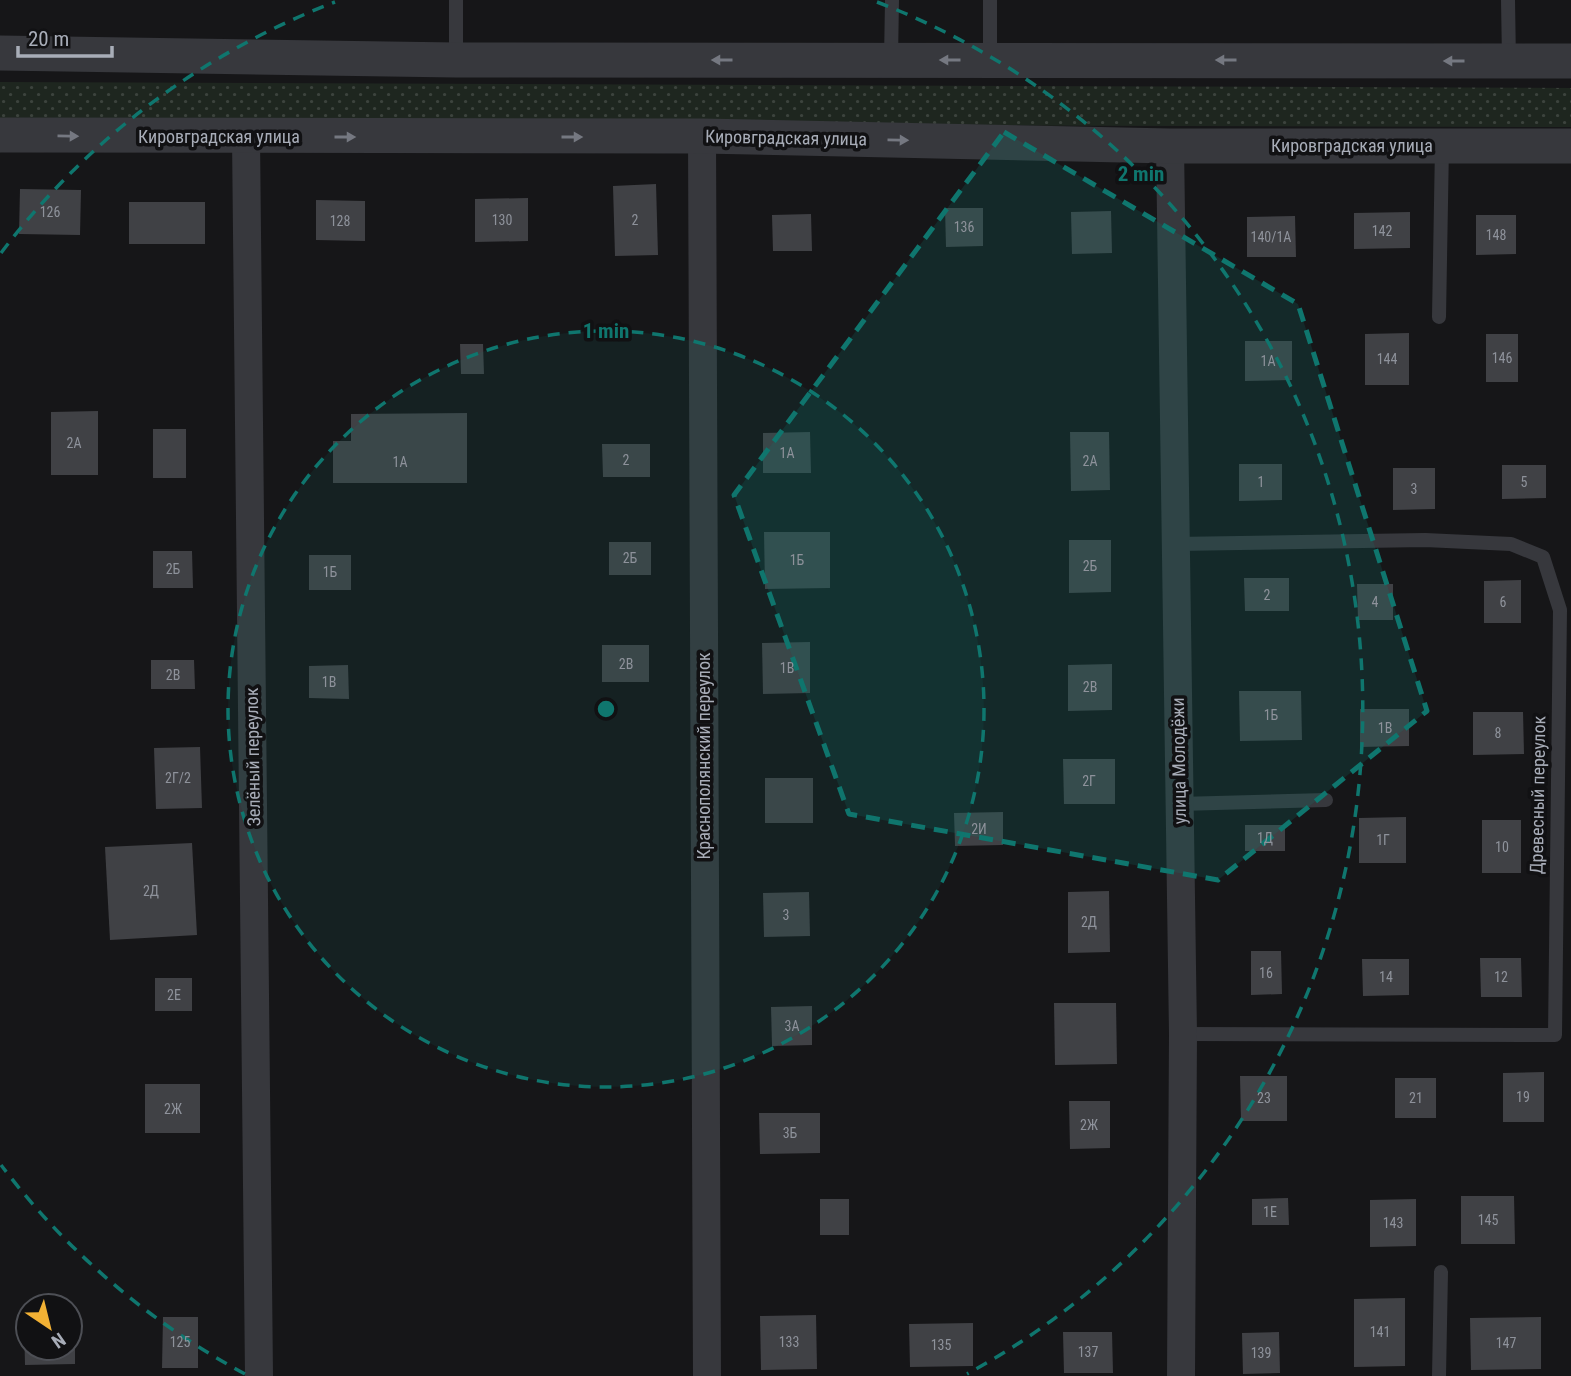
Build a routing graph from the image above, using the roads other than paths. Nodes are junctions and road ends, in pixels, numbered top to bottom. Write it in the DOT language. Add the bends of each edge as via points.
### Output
graph roads {
  1 [pos="456,0"];
  2 [pos="892,0"];
  3 [pos="990,0"];
  4 [pos="1508,0"];
  5 [pos="0,53"];
  6 [pos="456,60"];
  7 [pos="891,60"];
  8 [pos="990,60"];
  9 [pos="1509,61"];
  10 [pos="1571,61"];
  11 [pos="0,135"];
  12 [pos="702,136"];
  13 [pos="246,137"];
  14 [pos="1170,146"];
  15 [pos="1441,146"];
  16 [pos="1571,146"];
  17 [pos="1439,317"];
  18 [pos="1175,544"];
  19 [pos="1326,800"];
  20 [pos="1180,804"];
  21 [pos="1183,1034"];
  22 [pos="1441,1272"];
  23 [pos="259,1376"];
  24 [pos="707,1376"];
  25 [pos="1181,1376"];
  26 [pos="1439,1376"];
  1 -- 6 [label="lane"];
  2 -- 7 [label="lane"];
  3 -- 8 [label="lane"];
  4 -- 9 [label="lane"];
  5 -- 6 [label="street"];
  7 -- 6 [label="street, one-way"];
  8 -- 7 [label="street, one-way"];
  9 -- 8 [label="street, one-way"];
  9 -- 10 [label="street"];
  11 -- 13 [label="street, Кировградская улица, one-way"];
  13 -- 12 [label="street, Кировградская улица, one-way"];
  12 -- 14 [label="street, Кировградская улица, one-way"];
  12 -- 24 [label="street, Краснополянский переулок"];
  13 -- 23 [label="street, Зелёный переулок"];
  14 -- 15 [label="street, Кировградская улица"];
  14 -- 18 [label="street, улица Молодёжи"];
  15 -- 16 [label="street, Кировградская улица"];
  15 -- 17 [label="lane"];
  18 -- 20 [label="street, улица Молодёжи"];
  18 -- 21 [label="lane, Древесный переулок" via="1425,540 1511,544 1543,557 1560,610 1555,1035"];
  19 -- 20 [label="lane"];
  20 -- 21 [label="street, улица Молодёжи"];
  21 -- 25 [label="street, улица Молодёжи"];
  22 -- 26 [label="lane"];
}
